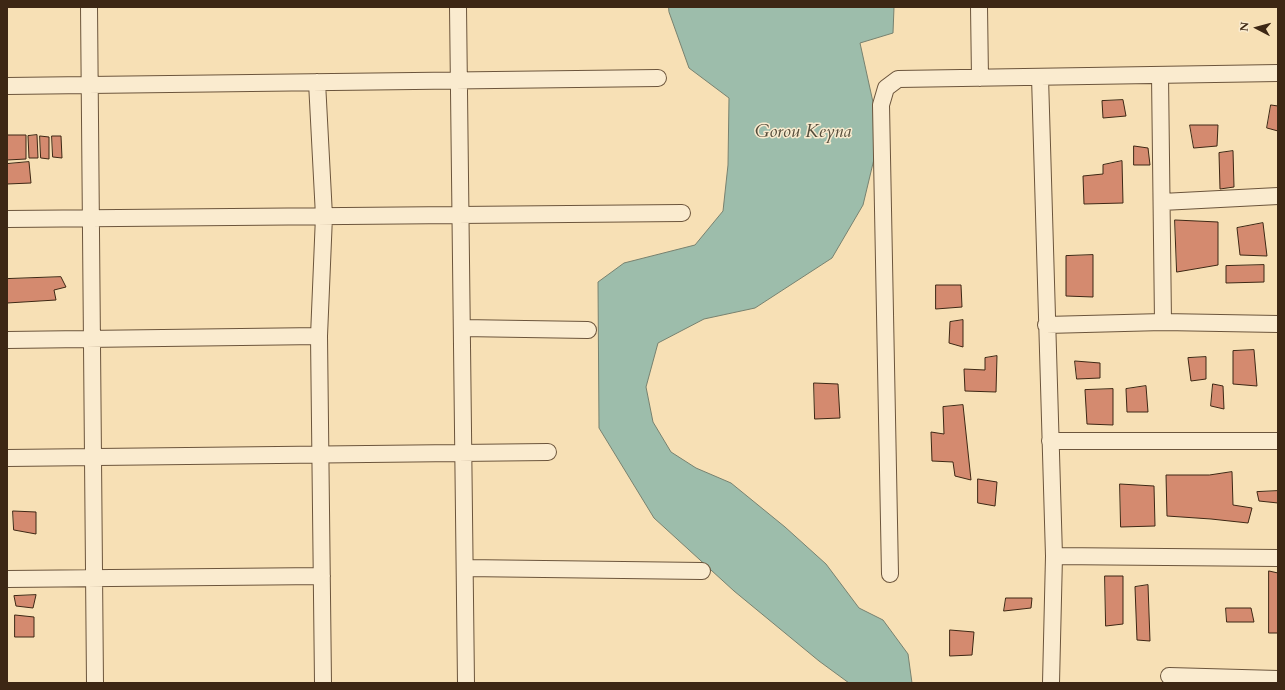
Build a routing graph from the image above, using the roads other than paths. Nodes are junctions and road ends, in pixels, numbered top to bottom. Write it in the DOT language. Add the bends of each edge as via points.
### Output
graph roads {
  1 [pos="89,7"];
  2 [pos="458,7"];
  3 [pos="978,7"];
  4 [pos="1278,73"];
  5 [pos="1160,75"];
  6 [pos="1040,77"];
  7 [pos="658,78"];
  8 [pos="980,78"];
  9 [pos="459,80"];
  10 [pos="317,82"];
  11 [pos="90,85"];
  12 [pos="7,86"];
  13 [pos="1278,196"];
  14 [pos="1162,202"];
  15 [pos="682,213"];
  16 [pos="461,215"];
  17 [pos="324,216"];
  18 [pos="91,218"];
  19 [pos="7,219"];
  20 [pos="1163,322"];
  21 [pos="1278,324"];
  22 [pos="1046,326"];
  23 [pos="462,328"];
  24 [pos="588,330"];
  25 [pos="319,336"];
  26 [pos="92,339"];
  27 [pos="7,340"];
  28 [pos="1050,440"];
  29 [pos="1278,441"];
  30 [pos="548,452"];
  31 [pos="463,453"];
  32 [pos="320,454"];
  33 [pos="93,457"];
  34 [pos="7,458"];
  35 [pos="1054,556"];
  36 [pos="1278,558"];
  37 [pos="464,568"];
  38 [pos="702,571"];
  39 [pos="890,574"];
  40 [pos="322,576"];
  41 [pos="94,578"];
  42 [pos="7,579"];
  43 [pos="1169,676"];
  44 [pos="1278,679"];
  45 [pos="95,683"];
  46 [pos="323,683"];
  47 [pos="466,683"];
  48 [pos="1051,683"];
  1 -- 11 [label="street"];
  2 -- 9 [label="street"];
  3 -- 8 [label="street"];
  4 -- 5 [label="street"];
  5 -- 6 [label="street"];
  5 -- 14 [label="street"];
  6 -- 8 [label="street"];
  6 -- 22 [label="street"];
  7 -- 9 [label="street"];
  8 -- 39 [label="street" via="898,79 886,88 881,105"];
  9 -- 10 [label="street"];
  9 -- 16 [label="street"];
  10 -- 11 [label="street"];
  10 -- 17 [label="street"];
  11 -- 12 [label="street"];
  11 -- 18 [label="street"];
  13 -- 14 [label="street"];
  14 -- 20 [label="street"];
  15 -- 16 [label="street"];
  16 -- 17 [label="street"];
  16 -- 23 [label="street"];
  17 -- 18 [label="street"];
  17 -- 25 [label="street"];
  18 -- 19 [label="street"];
  18 -- 26 [label="street"];
  20 -- 21 [label="street"];
  20 -- 22 [label="street"];
  22 -- 28 [label="street"];
  23 -- 24 [label="street"];
  23 -- 31 [label="street"];
  25 -- 26 [label="street"];
  25 -- 32 [label="street"];
  26 -- 27 [label="street"];
  26 -- 33 [label="street"];
  28 -- 29 [label="street"];
  28 -- 35 [label="street"];
  30 -- 31 [label="street"];
  31 -- 32 [label="street"];
  31 -- 37 [label="street"];
  32 -- 33 [label="street"];
  32 -- 40 [label="street"];
  33 -- 34 [label="street"];
  33 -- 41 [label="street"];
  35 -- 36 [label="street"];
  35 -- 48 [label="street"];
  37 -- 38 [label="street"];
  37 -- 47 [label="street"];
  40 -- 41 [label="street"];
  40 -- 46 [label="street"];
  41 -- 42 [label="street"];
  41 -- 45 [label="street"];
  43 -- 44 [label="street"];
}
